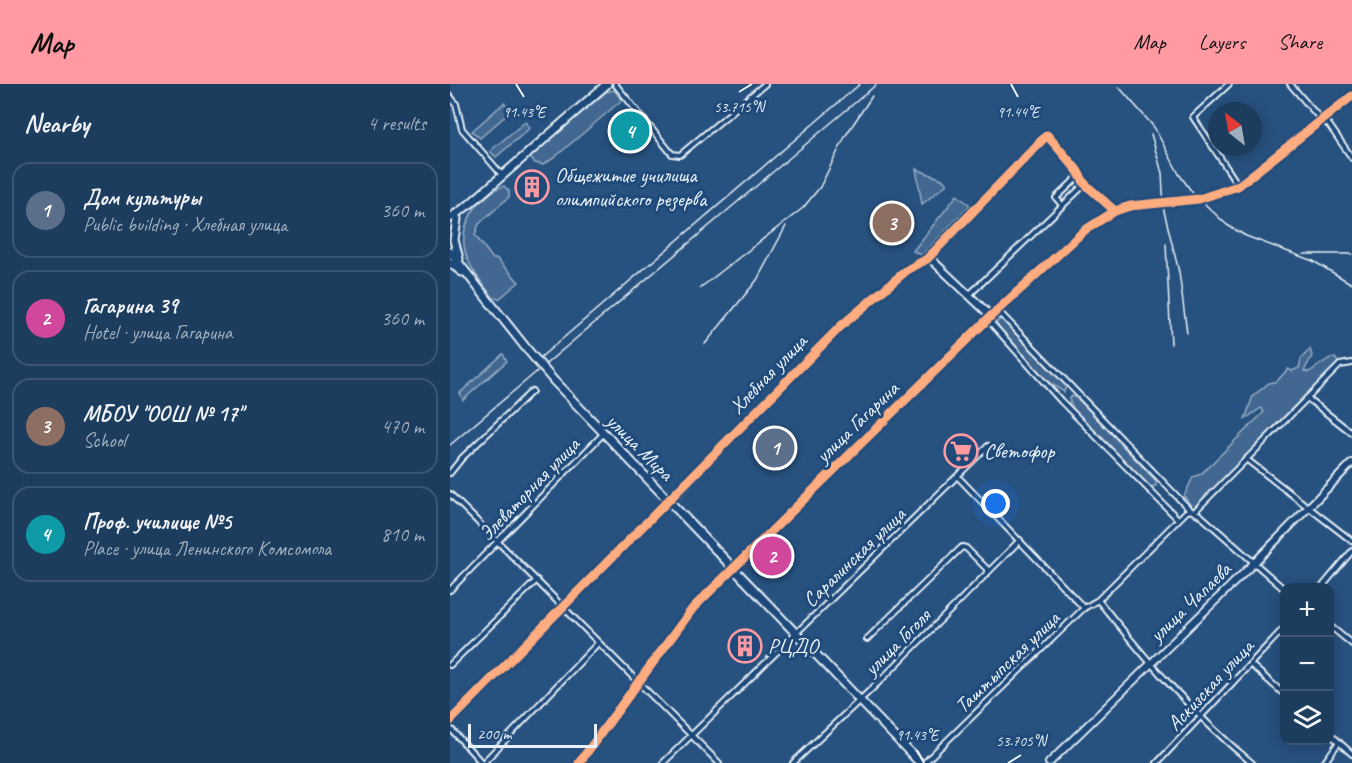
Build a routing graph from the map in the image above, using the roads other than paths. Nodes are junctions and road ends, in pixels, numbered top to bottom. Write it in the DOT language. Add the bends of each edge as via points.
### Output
graph roads {
  1 [pos="607,84"];
  2 [pos="615,84"];
  3 [pos="765,84"];
  4 [pos="1229,84"];
  5 [pos="1290,84"];
  6 [pos="450,96"];
  7 [pos="1352,96"];
  8 [pos="1322,121"];
  9 [pos="1352,158"];
  10 [pos="502,175"];
  11 [pos="1078,176"];
  12 [pos="1085,184"];
  13 [pos="1238,186"];
  14 [pos="1063,206"];
  15 [pos="1114,211"];
  16 [pos="454,218"];
  17 [pos="450,228"];
  18 [pos="450,252"];
  19 [pos="927,259"];
  20 [pos="450,263"];
  21 [pos="469,277"];
  22 [pos="969,296"];
  23 [pos="991,316"];
  24 [pos="1352,363"];
  25 [pos="531,391"];
  26 [pos="1307,398"];
  27 [pos="1352,433"];
  28 [pos="603,434"];
  29 [pos="988,446"];
  30 [pos="1246,459"];
  31 [pos="1352,463"];
  32 [pos="450,473"];
  33 [pos="958,477"];
  34 [pos="450,494"];
  35 [pos="670,501"];
  36 [pos="1309,507"];
  37 [pos="1193,511"];
  38 [pos="1178,519"];
  39 [pos="1020,540"];
  40 [pos="1352,541"];
  41 [pos="498,542"];
  42 [pos="1352,551"];
  43 [pos="1254,563"];
  44 [pos="734,567"];
  45 [pos="989,571"];
  46 [pos="537,580"];
  47 [pos="1325,583"];
  48 [pos="1280,586"];
  49 [pos="450,590"];
  50 [pos="1098,600"];
  51 [pos="563,607"];
  52 [pos="1084,608"];
  53 [pos="1334,630"];
  54 [pos="1280,632"];
  55 [pos="798,633"];
  56 [pos="867,639"];
  57 [pos="598,643"];
  58 [pos="1352,644"];
  59 [pos="1150,664"];
  60 [pos="1250,664"];
  61 [pos="450,665"];
  62 [pos="639,683"];
  63 [pos="1281,691"];
  64 [pos="860,699"];
  65 [pos="1200,717"];
  66 [pos="450,721"];
  67 [pos="450,728"];
  68 [pos="693,736"];
  69 [pos="1334,738"];
  70 [pos="1339,742"];
  71 [pos="1352,754"];
  72 [pos="483,763"];
  73 [pos="579,763"];
  74 [pos="663,763"];
  75 [pos="719,763"];
  76 [pos="793,763"];
  77 [pos="922,763"];
  78 [pos="1049,763"];
  79 [pos="1157,763"];
  80 [pos="1252,763"];
  81 [pos="1324,763"];
  1 -- 10 [label="main road"];
  2 -- 3 [label="street" via="672,154 680,155"];
  4 -- 13 [label="street" via="1192,117"];
  5 -- 8 [label="street"];
  6 -- 10 [label="street" via="462,129"];
  7 -- 8 [label="street, улица Гагарина"];
  8 -- 9 [label="street"];
  8 -- 13 [label="street, улица Гагарина"];
  10 -- 16 [label="main road"];
  11 -- 12 [label="street, Хлебная улица"];
  11 -- 14 [label="street" via="1056,198"];
  11 -- 19 [label="street, Хлебная улица" via="1047,135"];
  12 -- 14 [label="street"];
  12 -- 15 [label="street, Хлебная улица"];
  13 -- 15 [label="street, улица Гагарина" via="1199,199 1146,202"];
  14 -- 22 [label="street"];
  15 -- 23 [label="street, улица Гагарина" via="1084,230"];
  16 -- 17 [label="main road"];
  16 -- 21 [label="main road" via="455,248"];
  18 -- 21 [label="main road"];
  19 -- 22 [label="street"];
  19 -- 35 [label="street, Хлебная улица" via="907,270 841,326"];
  20 -- 21 [label="main road"];
  21 -- 28 [label="main road, улица Мира, bridge"];
  22 -- 23 [label="street"];
  23 -- 37 [label="street" via="1002,315"];
  23 -- 38 [label="street" via="992,324 1061,401"];
  23 -- 44 [label="street, улица Гагарина"];
  24 -- 26 [label="street, Таштыпская улица" via="1340,365"];
  25 -- 32 [label="street"];
  26 -- 27 [label="street"];
  26 -- 30 [label="street, Таштыпская улица"];
  28 -- 35 [label="main road, улица Мира"];
  28 -- 41 [label="street, Элеваторная улица"];
  29 -- 33 [label="street, Саралинская улица"];
  30 -- 36 [label="street"];
  30 -- 37 [label="street, Таштыпская улица"];
  31 -- 36 [label="street, улица Чапаева"];
  33 -- 39 [label="street"];
  33 -- 55 [label="street, Саралинская улица"];
  34 -- 41 [label="street"];
  35 -- 44 [label="main road, улица Мира"];
  35 -- 51 [label="street, Хлебная улица"];
  36 -- 40 [label="street"];
  36 -- 43 [label="street, улица Чапаева"];
  37 -- 38 [label="street, Таштыпская улица"];
  37 -- 43 [label="street"];
  38 -- 50 [label="street, Таштыпская улица"];
  39 -- 45 [label="street, улица Гоголя"];
  39 -- 52 [label="street"];
  41 -- 46 [label="street"];
  41 -- 49 [label="street, Элеваторная улица"];
  42 -- 47 [label="street"];
  43 -- 48 [label="street"];
  43 -- 59 [label="street, улица Чапаева"];
  44 -- 55 [label="main road, улица Мира"];
  44 -- 62 [label="street, улица Гагарина" via="693,608"];
  45 -- 56 [label="street" via="962,548"];
  45 -- 64 [label="street, улица Гоголя"];
  46 -- 51 [label="street"];
  46 -- 61 [label="street"];
  50 -- 52 [label="street, Таштыпская улица"];
  50 -- 59 [label="street"];
  51 -- 57 [label="street"];
  51 -- 66 [label="street, Хлебная улица"];
  52 -- 77 [label="street, Таштыпская улица"];
  53 -- 58 [label="street"];
  54 -- 60 [label="street, Аскизская улица"];
  55 -- 64 [label="main road, улица Мира"];
  55 -- 68 [label="street, Саралинская улица"];
  57 -- 62 [label="street"];
  57 -- 72 [label="street"];
  59 -- 65 [label="street"];
  59 -- 78 [label="street, улица Чапаева"];
  60 -- 63 [label="street"];
  60 -- 65 [label="street, Аскизская улица"];
  62 -- 68 [label="street"];
  62 -- 73 [label="street, улица Гагарина"];
  64 -- 76 [label="street, улица Гоголя"];
  64 -- 77 [label="main road, улица Мира"];
  65 -- 79 [label="street, Аскизская улица"];
  65 -- 80 [label="street"];
  67 -- 72 [label="street"];
  68 -- 74 [label="street, Саралинская улица"];
  68 -- 75 [label="street"];
  69 -- 70 [label="street"];
  70 -- 71 [label="street"];
  70 -- 81 [label="street"];
}
